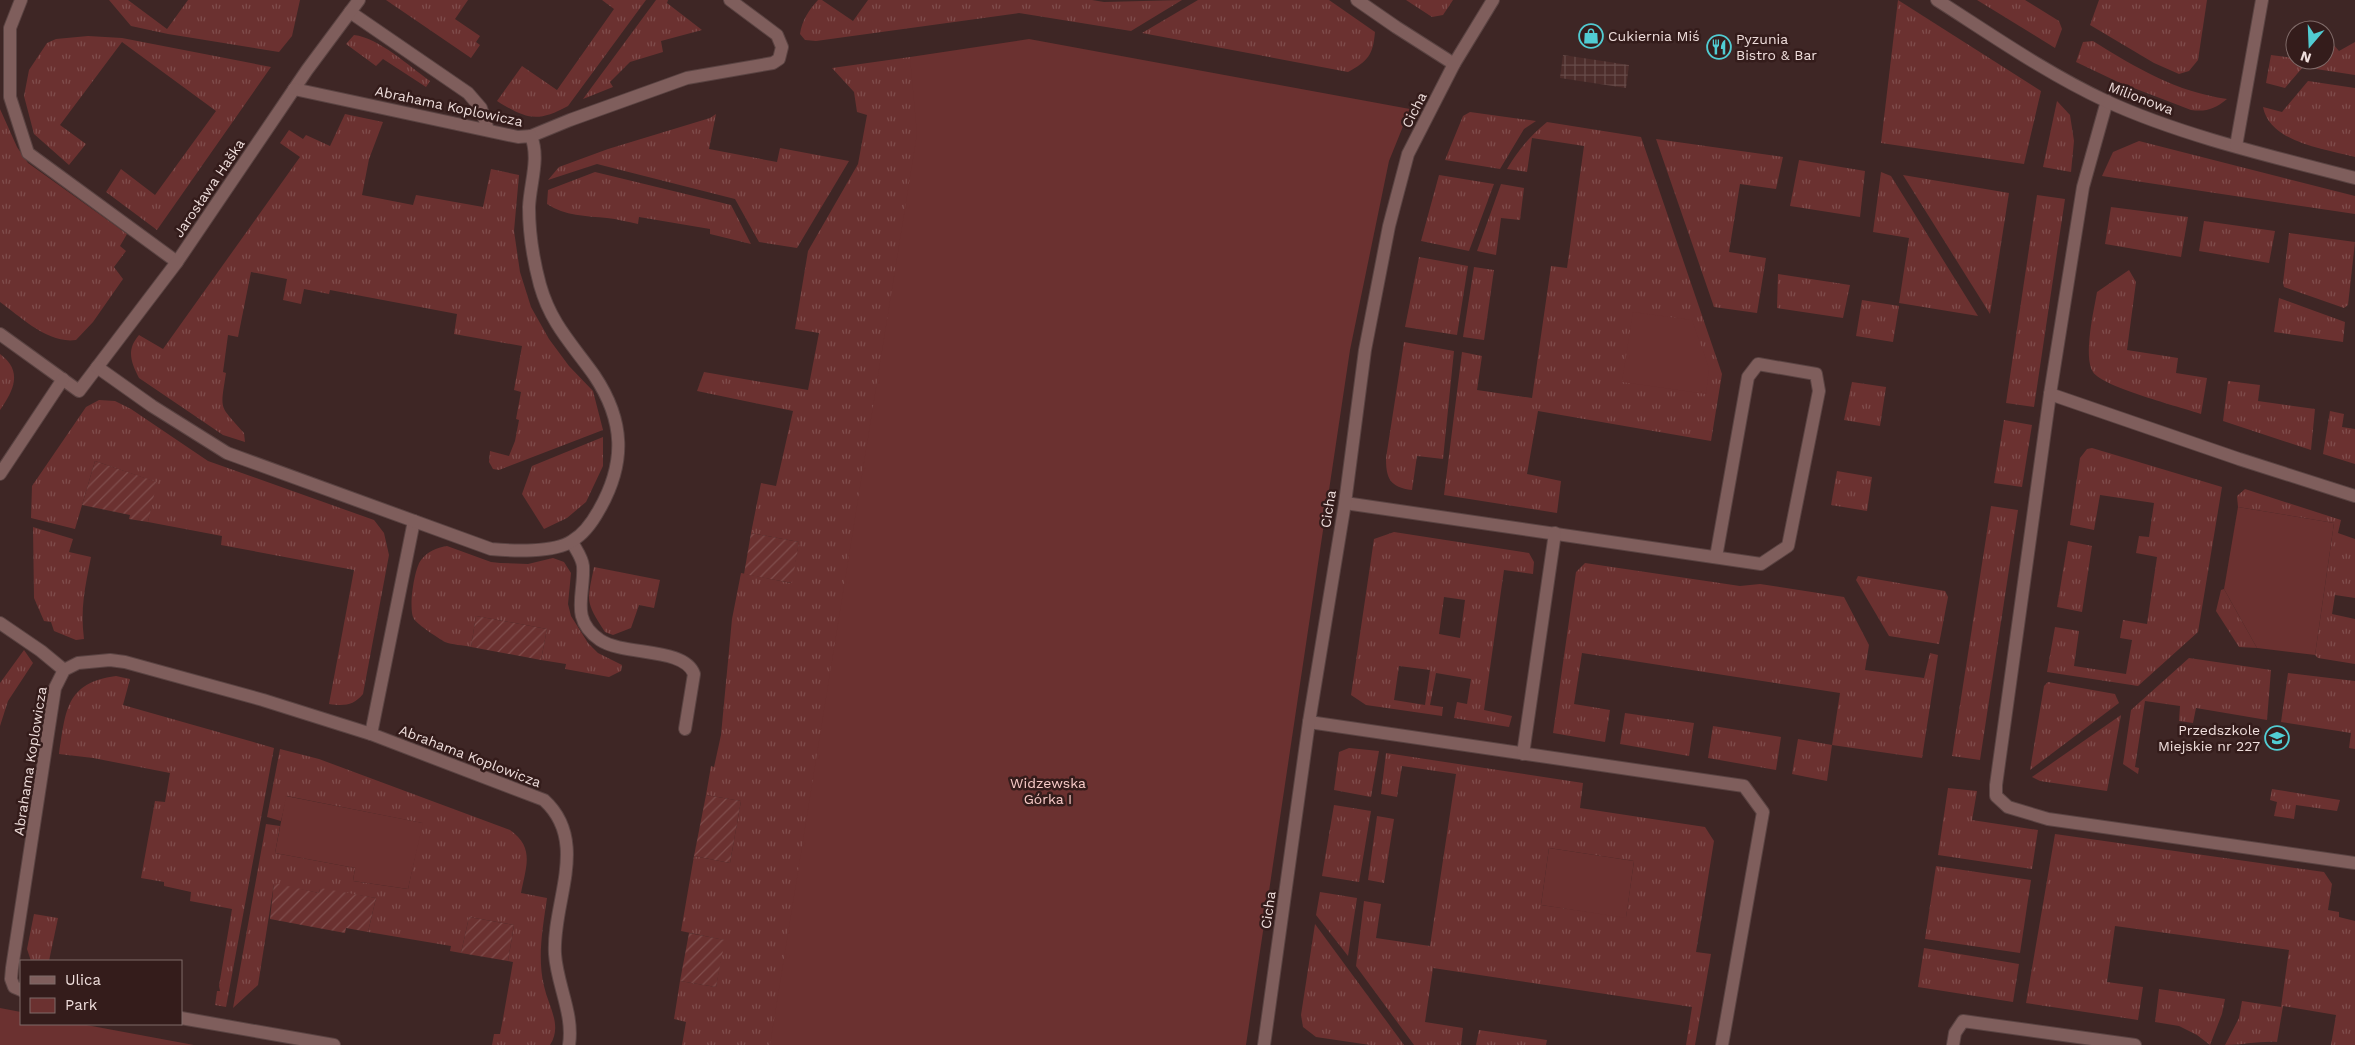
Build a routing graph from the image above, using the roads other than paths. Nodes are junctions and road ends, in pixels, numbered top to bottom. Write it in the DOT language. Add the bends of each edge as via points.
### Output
graph roads {
  1 [pos="21,0"];
  2 [pos="358,0"];
  3 [pos="730,0"];
  4 [pos="1358,0"];
  5 [pos="1493,0"];
  6 [pos="1937,0"];
  7 [pos="2262,0"];
  8 [pos="350,12"];
  9 [pos="1454,64"];
  10 [pos="294,89"];
  11 [pos="2107,102"];
  12 [pos="488,130"];
  13 [pos="531,136"];
  14 [pos="2236,146"];
  15 [pos="2355,178"];
  16 [pos="177,262"];
  17 [pos="0,334"];
  18 [pos="97,367"];
  19 [pos="63,379"];
  20 [pos="2050,394"];
  21 [pos="0,474"];
  22 [pos="2355,496"];
  23 [pos="1345,503"];
  24 [pos="414,521"];
  25 [pos="1555,534"];
  26 [pos="572,542"];
  27 [pos="1716,557"];
  28 [pos="0,623"];
  29 [pos="64,670"];
  30 [pos="1308,722"];
  31 [pos="685,729"];
  32 [pos="371,734"];
  33 [pos="1523,754"];
  34 [pos="2355,863"];
  35 [pos="20,989"];
  36 [pos="182,1018"];
  37 [pos="334,1045"];
  38 [pos="569,1045"];
  39 [pos="1264,1045"];
  40 [pos="1722,1045"];
  41 [pos="1953,1045"];
  42 [pos="2135,1045"];
  1 -- 16 [label="street" via="10,28 10,98 28,153"];
  2 -- 8 [label="street, Jarosława Haška"];
  3 -- 13 [label="street" via="777,35 782,48 779,59 773,63 687,78"];
  4 -- 9 [label="street"];
  5 -- 9 [label="street, Cicha"];
  6 -- 11 [label="street, Milionowa" via="2032,60"];
  7 -- 14 [label="street"];
  8 -- 10 [label="street, Jarosława Haška"];
  8 -- 12 [label="street" via="468,92 481,108"];
  9 -- 23 [label="street, Cicha" via="1408,154 1389,226 1365,350"];
  10 -- 12 [label="street, Abrahama Koplowicza"];
  10 -- 16 [label="street, Jarosława Haška"];
  11 -- 14 [label="street, Milionowa"];
  11 -- 20 [label="street" via="2083,187"];
  12 -- 13 [label="street, Abrahama Koplowicza" via="518,137"];
  13 -- 26 [label="street, Abrahama Koplowicza" via="536,150 529,205 532,255 543,294 559,330 606,396 617,427 619,444 618,464 610,490 596,516"];
  14 -- 15 [label="street, Milionowa"];
  16 -- 18 [label="street, Jarosława Haška"];
  17 -- 19 [label="street"];
  18 -- 19 [label="street, Jarosława Haška" via="79,390"];
  18 -- 24 [label="street" via="227,453"];
  19 -- 21 [label="street"];
  20 -- 22 [label="street"];
  20 -- 34 [label="street" via="1996,796 2008,807 2048,818"];
  23 -- 25 [label="street"];
  23 -- 30 [label="street, Cicha"];
  24 -- 26 [label="street" via="491,549 516,552"];
  24 -- 32 [label="street"];
  25 -- 27 [label="street"];
  25 -- 33 [label="street"];
  26 -- 31 [label="street" via="582,560 579,599 581,616 589,631 601,641 682,660 691,666 694,674"];
  27 -- 27 [label="street" via="1761,564 1788,546 1819,390 1816,374 1758,364 1748,378"];
  28 -- 29 [label="street" via="41,650"];
  29 -- 32 [label="street, Abrahama Koplowicza" via="78,663 124,662"];
  29 -- 35 [label="street, Abrahama Koplowicza" via="55,688 12,968 11,979"];
  30 -- 33 [label="street"];
  30 -- 39 [label="street, Cicha"];
  32 -- 38 [label="street, Abrahama Koplowicza" via="544,800 560,819 568,855 555,956 569,1021"];
  33 -- 40 [label="street" via="1744,786 1763,812"];
  36 -- 37 [label="street"];
  41 -- 42 [label="street" via="1955,1033 1963,1021"];
}
